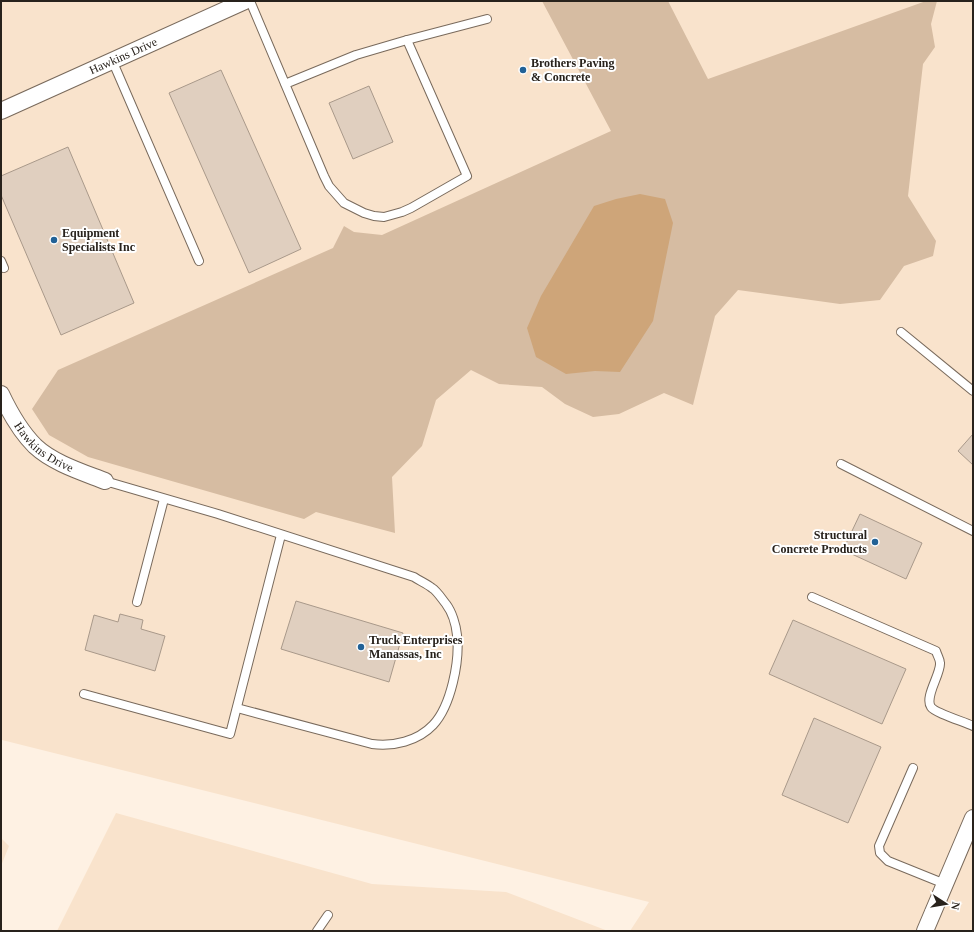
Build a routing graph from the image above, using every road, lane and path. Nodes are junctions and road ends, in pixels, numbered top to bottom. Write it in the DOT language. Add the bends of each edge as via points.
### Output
graph roads {
  1 [pos="245,1"];
  2 [pos="250,1"];
  3 [pos="487,19"];
  4 [pos="407,40"];
  5 [pos="112,60"];
  6 [pos="285,84"];
  7 [pos="1,111"];
  8 [pos="199,261"];
  9 [pos="901,332"];
  10 [pos="973,391"];
  11 [pos="1,394"];
  12 [pos="841,464"];
  13 [pos="105,481"];
  14 [pos="164,499"];
  15 [pos="973,531"];
  16 [pos="282,535"];
  17 [pos="812,597"];
  18 [pos="137,602"];
  19 [pos="84,694"];
  20 [pos="236,708"];
  21 [pos="973,726"];
  22 [pos="914,768"];
  23 [pos="973,818"];
  24 [pos="945,884"];
  25 [pos="328,915"];
  26 [pos="317,931"];
  27 [pos="925,931"];
  1 -- 5 [label="street, Hawkins Drive"];
  2 -- 6 [label="lane"];
  3 -- 4 [label="lane"];
  4 -- 6 [label="lane" via="356,55"];
  4 -- 6 [label="lane" via="467,176 402,212 384,216 364,214 344,203 335,194 324,176"];
  5 -- 7 [label="street, Hawkins Drive"];
  5 -- 8 [label="lane"];
  9 -- 10 [label="lane"];
  11 -- 13 [label="street, Hawkins Drive" via="15,420 35,446 51,457"];
  12 -- 15 [label="lane"];
  13 -- 14 [label="lane"];
  14 -- 16 [label="lane"];
  14 -- 18 [label="lane"];
  16 -- 20 [label="lane"];
  16 -- 20 [label="lane" via="414,577 433,588 447,605 454,620 458,650 455,674 446,702 434,725 417,737 392,745 372,744"];
  17 -- 21 [label="lane" via="936,651 941,661 930,696 931,707"];
  19 -- 20 [label="lane" via="230,734"];
  22 -- 24 [label="lane" via="879,846 880,853 888,861"];
  23 -- 24 [label="street"];
  24 -- 27 [label="street"];
  25 -- 26 [label="lane"];
}
